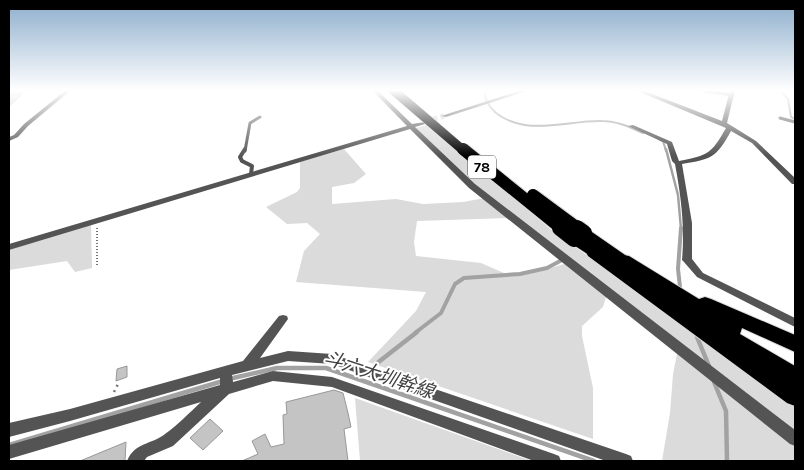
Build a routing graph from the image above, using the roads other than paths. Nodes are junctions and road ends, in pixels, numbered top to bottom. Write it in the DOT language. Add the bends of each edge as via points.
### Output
graph roads {
  1 [pos="42,112"];
  2 [pos="397,112"];
  3 [pos="419,112"];
  4 [pos="431,112"];
  5 [pos="457,112"];
  6 [pos="693,112"];
  7 [pos="728,112"];
  8 [pos="444,116"];
  9 [pos="260,118"];
  10 [pos="780,118"];
  11 [pos="424,122"];
  12 [pos="795,122"];
  13 [pos="722,123"];
  14 [pos="412,126"];
  15 [pos="630,126"];
  16 [pos="729,128"];
  17 [pos="9,139"];
  18 [pos="678,163"];
  19 [pos="251,174"];
  20 [pos="795,182"];
  21 [pos="579,236"];
  22 [pos="9,247"];
  23 [pos="594,252"];
  24 [pos="623,260"];
  25 [pos="283,320"];
  26 [pos="795,323"];
  27 [pos="795,344"];
  28 [pos="795,365"];
  29 [pos="247,366"];
  30 [pos="225,371"];
  31 [pos="795,376"];
  32 [pos="227,388"];
  33 [pos="795,396"];
  34 [pos="9,430"];
  35 [pos="795,439"];
  36 [pos="9,452"];
  37 [pos="134,461"];
  38 [pos="554,461"];
  39 [pos="626,461"];
  1 -- 17 [label="street"];
  2 -- 14 [label="street"];
  3 -- 21 [label="highway, 78, bridge" via="494,176"];
  4 -- 21 [label="highway, 78, bridge"];
  5 -- 8 [label="street"];
  6 -- 13 [label="street"];
  7 -- 13 [label="street"];
  9 -- 19 [label="lane" via="250,123 245,150 240,157 252,166"];
  10 -- 12 [label="lane"];
  11 -- 14 [label="street"];
  13 -- 16 [label="street"];
  14 -- 19 [label="street"];
  14 -- 35 [label="street" via="472,186"];
  15 -- 18 [label="street" via="670,143"];
  16 -- 18 [label="street" via="720,147 709,157"];
  16 -- 20 [label="street" via="754,142"];
  18 -- 26 [label="street" via="688,208 690,239 687,260 700,275"];
  19 -- 22 [label="street"];
  21 -- 23 [label="highway, 78"];
  21 -- 24 [label="highway, 78"];
  23 -- 31 [label="highway"];
  23 -- 33 [label="highway"];
  24 -- 27 [label="highway" via="696,300"];
  24 -- 28 [label="highway" via="724,325"];
  25 -- 29 [label="street"];
  29 -- 30 [label="street"];
  29 -- 39 [label="street" via="288,356 332,359"];
  30 -- 32 [label="street"];
  30 -- 34 [label="street"];
  32 -- 36 [label="street"];
  32 -- 37 [label="street" via="168,441 142,452"];
  32 -- 38 [label="street" via="273,376 332,382"];
}
